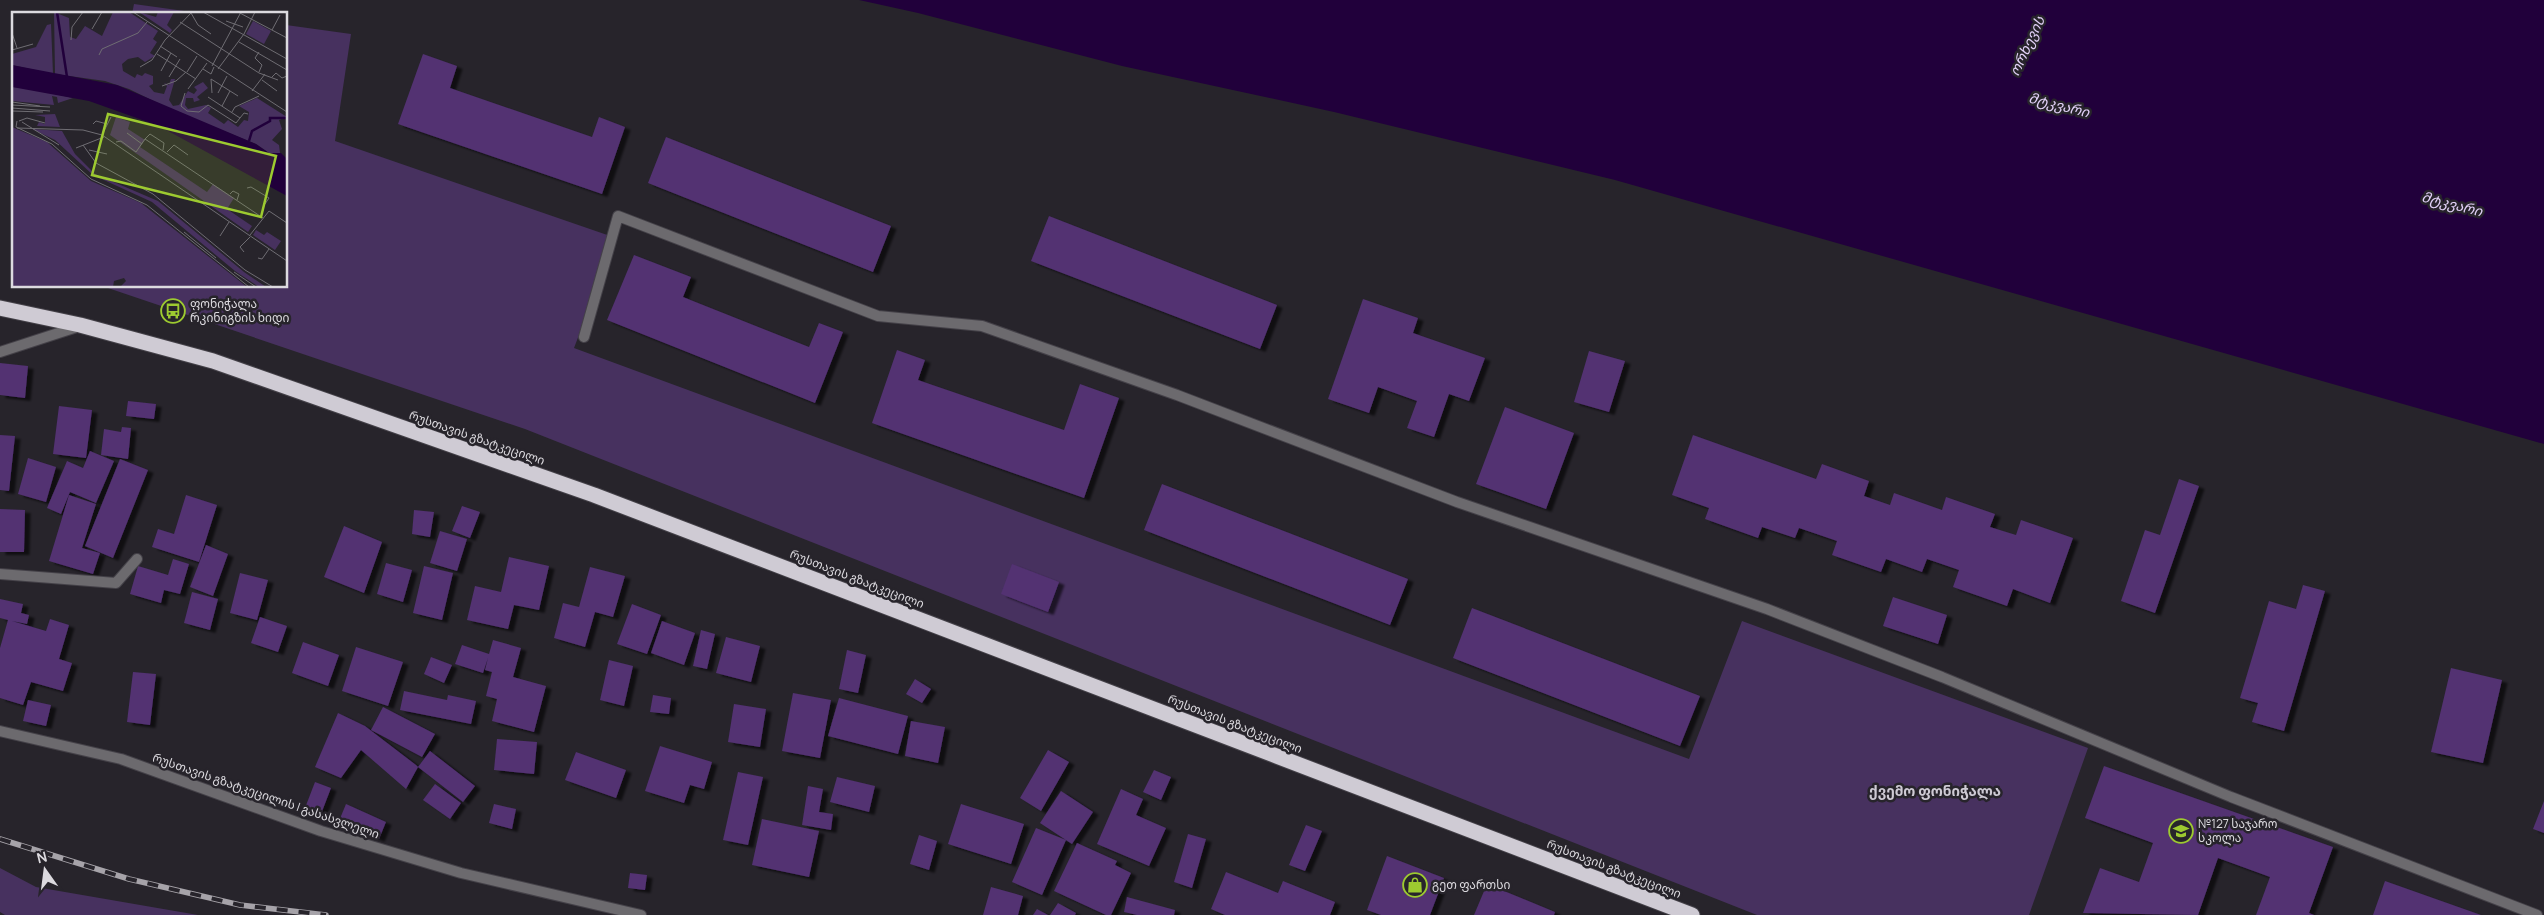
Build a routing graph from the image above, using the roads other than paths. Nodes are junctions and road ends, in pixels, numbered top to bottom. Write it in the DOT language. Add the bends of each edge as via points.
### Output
graph roads {
  1 [pos="0,308"];
  2 [pos="80,325"];
  3 [pos="584,337"];
  4 [pos="0,352"];
  5 [pos="137,559"];
  6 [pos="0,574"];
  7 [pos="0,731"];
  8 [pos="640,915"];
  9 [pos="1692,915"];
  10 [pos="2537,915"];
  1 -- 2 [label="highway, რუსთავის გზატკეცილი"];
  2 -- 4 [label="street"];
  2 -- 9 [label="highway, რუსთავის გზატკეცილი" via="213,361 594,495"];
  3 -- 10 [label="street" via="618,216 878,316 982,326 1177,395 1457,502 1767,610 1942,677 2231,797"];
  5 -- 6 [label="street" via="116,583"];
  7 -- 8 [label="street, რუსთავის გზატკეცილის I გასასვლელი" via="122,759 321,831 461,873"];
}
